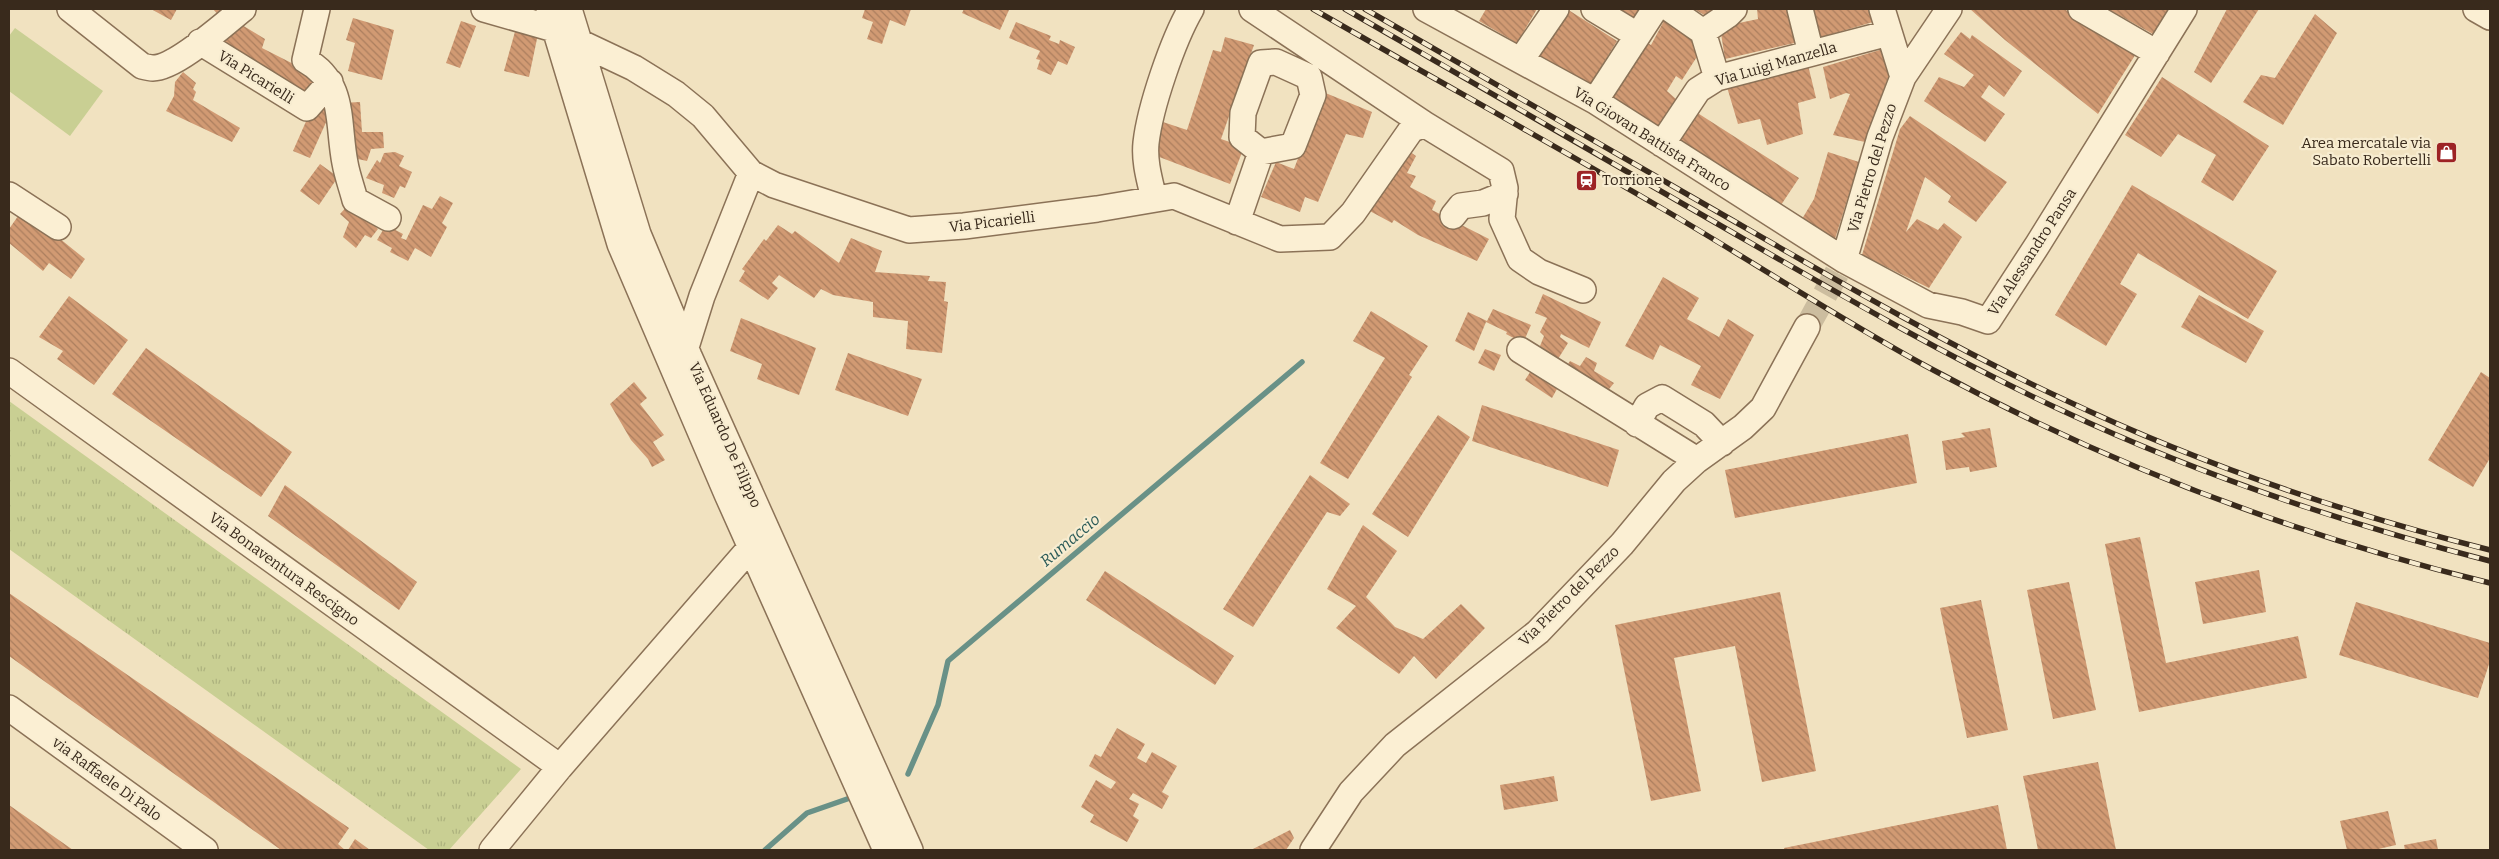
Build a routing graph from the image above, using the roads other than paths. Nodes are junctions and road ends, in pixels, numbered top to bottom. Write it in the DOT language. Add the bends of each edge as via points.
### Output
graph roads {
  1 [pos="70,9"];
  2 [pos="243,9"];
  3 [pos="317,9"];
  4 [pos="484,9"];
  5 [pos="569,9"];
  6 [pos="1191,9"];
  7 [pos="1252,9"];
  8 [pos="1426,9"];
  9 [pos="1556,9"];
  10 [pos="1594,9"];
  11 [pos="1655,9"];
  12 [pos="1670,9"];
  13 [pos="1734,9"];
  14 [pos="1800,9"];
  15 [pos="1882,9"];
  16 [pos="2081,9"];
  17 [pos="2184,9"];
  18 [pos="2476,9"];
  19 [pos="1942,11"];
  20 [pos="1460,17"];
  21 [pos="2490,17"];
  22 [pos="552,19"];
  23 [pos="1703,32"];
  24 [pos="1890,32"];
  25 [pos="1637,35"];
  26 [pos="200,42"];
  27 [pos="579,42"];
  28 [pos="1811,53"];
  29 [pos="2157,53"];
  30 [pos="1522,60"];
  31 [pos="1903,77"];
  32 [pos="1718,78"];
  33 [pos="330,82"];
  34 [pos="1595,102"];
  35 [pos="1424,124"];
  36 [pos="1662,144"];
  37 [pos="1261,152"];
  38 [pos="751,173"];
  39 [pos="1508,182"];
  40 [pos="9,195"];
  41 [pos="1154,200"];
  42 [pos="1453,216"];
  43 [pos="388,218"];
  44 [pos="1237,222"];
  45 [pos="58,227"];
  46 [pos="1844,260"];
  47 [pos="1870,274"];
  48 [pos="1582,290"];
  49 [pos="1807,327"];
  50 [pos="686,347"];
  51 [pos="1520,350"];
  52 [pos="9,371"];
  53 [pos="1638,424"];
  54 [pos="1722,443"];
  55 [pos="1696,460"];
  56 [pos="751,546"];
  57 [pos="9,708"];
  58 [pos="560,767"];
  59 [pos="205,850"];
  60 [pos="492,850"];
  61 [pos="886,850"];
  62 [pos="910,850"];
  63 [pos="1313,850"];
  1 -- 26 [label="street, Via Picarielli" via="142,66 154,68 169,64"];
  2 -- 26 [label="street, Via Picarielli"];
  3 -- 33 [label="street" via="304,60 320,68"];
  4 -- 22 [label="street"];
  5 -- 27 [label="street, Via Eduardo De Filippo"];
  6 -- 41 [label="street" via="1160,85 1146,142 1146,164"];
  7 -- 35 [label="street"];
  8 -- 20 [label="street, Via Giovan Battista Franco"];
  9 -- 30 [label="street"];
  10 -- 25 [label="street"];
  11 -- 25 [label="street"];
  12 -- 23 [label="street"];
  13 -- 23 [label="street"];
  14 -- 28 [label="street"];
  15 -- 24 [label="street"];
  16 -- 29 [label="street"];
  17 -- 29 [label="street"];
  18 -- 21 [label="street"];
  19 -- 31 [label="street, Via Pietro del Pezzo"];
  20 -- 30 [label="street, Via Giovan Battista Franco"];
  22 -- 56 [label="street, Via Eduardo De Filippo" via="620,244"];
  23 -- 32 [label="street"];
  24 -- 28 [label="street, Via Luigi Manzella"];
  24 -- 31 [label="street"];
  25 -- 34 [label="street"];
  26 -- 33 [label="street, Via Picarielli" via="306,108"];
  27 -- 38 [label="street, Via Picarielli" via="634,68 676,94 703,116"];
  27 -- 50 [label="street, Via Eduardo De Filippo" via="638,234"];
  28 -- 32 [label="street, Via Luigi Manzella"];
  29 -- 47 [label="street, Via Alessandro Pansa" via="1990,320 1928,305"];
  30 -- 34 [label="street, Via Giovan Battista Franco"];
  31 -- 46 [label="street, Via Pietro del Pezzo" via="1880,137"];
  32 -- 36 [label="street, Via Luigi Manzella" via="1698,90"];
  33 -- 43 [label="street" via="338,106 345,163 355,200"];
  34 -- 36 [label="street, Via Giovan Battista Franco"];
  35 -- 39 [label="street"];
  35 -- 44 [label="street, Via Picarielli" via="1411,130 1353,213 1330,237 1280,239"];
  36 -- 46 [label="street, Via Giovan Battista Franco"];
  37 -- 44 [label="street"];
  38 -- 41 [label="street, Via Picarielli" via="774,185 910,230 964,226"];
  38 -- 50 [label="street" via="702,296"];
  39 -- 42 [label="street" via="1484,203 1461,206"];
  39 -- 48 [label="street" via="1502,219 1520,259 1539,272"];
  40 -- 45 [label="street"];
  41 -- 44 [label="street, Via Picarielli" via="1174,196"];
  46 -- 47 [label="street, Via Giovan Battista Franco"];
  49 -- 54 [label="street, Via Pietro del Pezzo" via="1764,408"];
  50 -- 62 [label="street, Via Eduardo De Filippo"];
  51 -- 53 [label="street"];
  52 -- 58 [label="street, Via Bonaventura Rescigno"];
  53 -- 54 [label="street" via="1647,406 1662,398 1704,424"];
  53 -- 55 [label="street"];
  54 -- 55 [label="street, Via Pietro del Pezzo"];
  55 -- 63 [label="street, Via Pietro del Pezzo" via="1538,632 1395,745 1367,773"];
  56 -- 58 [label="street"];
  56 -- 61 [label="street, Via Eduardo De Filippo"];
  57 -- 59 [label="street, via Raffaele Di Palo"];
  58 -- 60 [label="street"];
}
